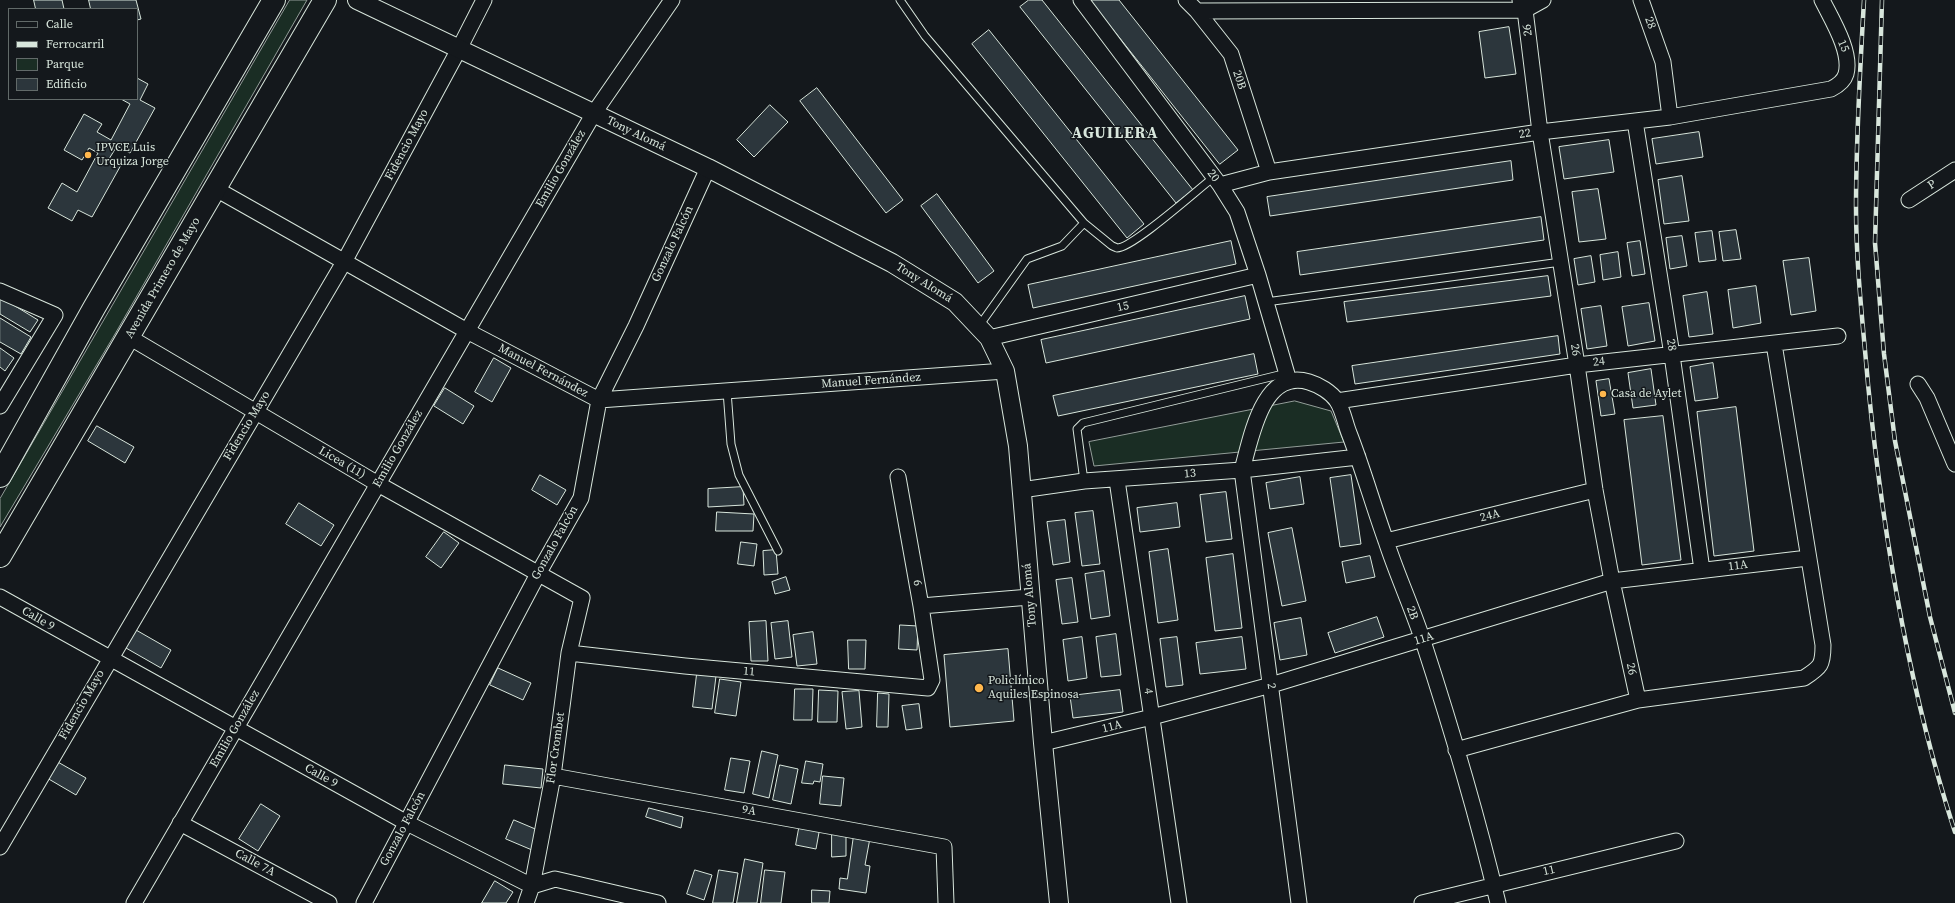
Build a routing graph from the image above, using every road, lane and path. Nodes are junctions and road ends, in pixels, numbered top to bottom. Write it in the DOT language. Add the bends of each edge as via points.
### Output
graph roads {
  1 [pos="274,0"];
  2 [pos="325,0"];
  3 [pos="357,0"];
  4 [pos="484,0"];
  5 [pos="672,0"];
  6 [pos="900,0"];
  7 [pos="1081,0"];
  8 [pos="1186,0"];
  9 [pos="1543,0"];
  10 [pos="1641,0"];
  11 [pos="1822,0"];
  12 [pos="1317,5"];
  13 [pos="1522,5"];
  14 [pos="1197,11"];
  15 [pos="459,49"];
  16 [pos="1831,89"];
  17 [pos="594,113"];
  18 [pos="1670,116"];
  19 [pos="1635,121"];
  20 [pos="1540,132"];
  21 [pos="708,168"];
  22 [pos="1955,170"];
  23 [pos="1269,172"];
  24 [pos="1217,181"];
  25 [pos="216,189"];
  26 [pos="1909,200"];
  27 [pos="1084,223"];
  28 [pos="344,262"];
  29 [pos="1561,262"];
  30 [pos="1258,275"];
  31 [pos="0,291"];
  32 [pos="1266,302"];
  33 [pos="467,331"];
  34 [pos="984,333"];
  35 [pos="1838,336"];
  36 [pos="129,337"];
  37 [pos="1774,344"];
  38 [pos="1672,354"];
  39 [pos="1577,365"];
  40 [pos="1005,371"];
  41 [pos="1288,377"];
  42 [pos="1918,384"];
  43 [pos="727,391"];
  44 [pos="599,400"];
  45 [pos="1337,401"];
  46 [pos="0,406"];
  47 [pos="256,412"];
  48 [pos="1358,457"];
  49 [pos="1955,464"];
  50 [pos="1242,470"];
  51 [pos="0,476"];
  52 [pos="898,477"];
  53 [pos="1117,480"];
  54 [pos="1084,481"];
  55 [pos="378,484"];
  56 [pos="1021,490"];
  57 [pos="1595,490"];
  58 [pos="1386,541"];
  59 [pos="778,551"];
  60 [pos="0,556"];
  61 [pos="1808,558"];
  62 [pos="1702,570"];
  63 [pos="538,574"];
  64 [pos="1612,581"];
  65 [pos="578,594"];
  66 [pos="0,597"];
  67 [pos="1030,597"];
  68 [pos="921,606"];
  69 [pos="1422,640"];
  70 [pos="569,653"];
  71 [pos="109,659"];
  72 [pos="1271,685"];
  73 [pos="928,688"];
  74 [pos="1638,700"];
  75 [pos="1152,717"];
  76 [pos="235,729"];
  77 [pos="1043,743"];
  78 [pos="1456,750"];
  79 [pos="553,776"];
  80 [pos="180,823"];
  81 [pos="407,823"];
  82 [pos="1676,841"];
  83 [pos="0,847"];
  84 [pos="1494,884"];
  85 [pos="532,886"];
  86 [pos="134,903"];
  87 [pos="329,903"];
  88 [pos="364,903"];
  89 [pos="526,903"];
  90 [pos="658,903"];
  91 [pos="946,903"];
  92 [pos="1060,903"];
  93 [pos="1178,903"];
  94 [pos="1299,903"];
  95 [pos="1422,903"];
  96 [pos="1498,903"];
  1 -- 51 [label="main road" via="94,308"];
  2 -- 25 [label="main road, Avenida Primero de Mayo"];
  3 -- 15 [label="street, Tony Alomá"];
  4 -- 15 [label="street, Fidencio Mayo"];
  5 -- 17 [label="street, Emilio González"];
  6 -- 27 [label="lane" via="925,36"];
  7 -- 24 [label="street, 20"];
  8 -- 14 [label="street, 20B"];
  9 -- 13 [label="street"];
  10 -- 18 [label="street, 28" via="1663,62"];
  11 -- 16 [label="street, 15" via="1848,58 1846,75 1840,84"];
  12 -- 13 [label="street"];
  12 -- 14 [label="street"];
  13 -- 20 [label="street, 26"];
  14 -- 23 [label="street, 20B" via="1231,54"];
  15 -- 17 [label="street, Tony Alomá"];
  15 -- 28 [label="street, Fidencio Mayo"];
  16 -- 18 [label="street, 22"];
  17 -- 21 [label="street, Tony Alomá"];
  17 -- 33 [label="street, Emilio González"];
  18 -- 19 [label="street, 22"];
  19 -- 20 [label="street, 22"];
  19 -- 38 [label="street, 28"];
  20 -- 23 [label="street, 22"];
  20 -- 29 [label="street, 26"];
  21 -- 34 [label="street, Tony Alomá" via="892,263 955,302"];
  21 -- 44 [label="street, Gonzalo Falcón" via="636,326"];
  22 -- 26 [label="street, P"];
  23 -- 24 [label="street, 22"];
  24 -- 27 [label="lane" via="1140,237 1116,248"];
  24 -- 30 [label="street, 20" via="1237,212"];
  25 -- 28 [label="street, Manuel Fernández"];
  25 -- 36 [label="main road, Avenida Primero de Mayo"];
  27 -- 34 [label="lane" via="1062,246 1028,259"];
  28 -- 33 [label="street, Manuel Fernández"];
  28 -- 47 [label="street, Fidencio Mayo"];
  29 -- 32 [label="lane"];
  29 -- 39 [label="street, 26"];
  30 -- 32 [label="street, 20"];
  30 -- 34 [label="street, 15"];
  31 -- 46 [label="street" via="55,315"];
  32 -- 41 [label="street, 20"];
  33 -- 44 [label="street, Manuel Fernández"];
  33 -- 55 [label="street, Emilio González"];
  34 -- 40 [label="street, Tony Alomá"];
  35 -- 37 [label="street, 24"];
  36 -- 47 [label="street, Licea (11)"];
  36 -- 60 [label="main road, Avenida Primero de Mayo"];
  37 -- 38 [label="street, 24"];
  37 -- 61 [label="street"];
  38 -- 39 [label="street, 24"];
  38 -- 62 [label="street, 28"];
  39 -- 45 [label="street, 24"];
  39 -- 57 [label="street, 26"];
  40 -- 43 [label="street, Manuel Fernández"];
  40 -- 56 [label="street, Tony Alomá" via="1018,446"];
  41 -- 45 [label="street, 2B" via="1319,386"];
  41 -- 50 [label="street" via="1266,399 1259,412"];
  41 -- 54 [label="lane" via="1083,424 1077,429"];
  42 -- 49 [label="street" via="1927,398"];
  43 -- 44 [label="street, Manuel Fernández"];
  43 -- 59 [label="lane" via="731,444 739,475"];
  44 -- 63 [label="street, Gonzalo Falcón" via="581,498"];
  45 -- 48 [label="street, 2B"];
  47 -- 55 [label="street, Licea (11)"];
  47 -- 71 [label="street, Fidencio Mayo"];
  48 -- 50 [label="street, 13"];
  48 -- 58 [label="street, 2B"];
  50 -- 53 [label="street, 13"];
  50 -- 72 [label="street, 2"];
  52 -- 68 [label="street, 6"];
  53 -- 54 [label="street, 13"];
  53 -- 75 [label="street, 4"];
  54 -- 56 [label="street, 13"];
  55 -- 63 [label="street, Licea (11)"];
  55 -- 76 [label="street, Emilio González"];
  56 -- 67 [label="street, Tony Alomá"];
  57 -- 58 [label="street, 24A"];
  57 -- 64 [label="street, 26"];
  58 -- 69 [label="street, 2B"];
  61 -- 62 [label="street, 11A"];
  61 -- 74 [label="street" via="1823,645 1823,660 1818,669 1804,678"];
  62 -- 64 [label="street, 11A"];
  63 -- 65 [label="street, Licea (11)"];
  63 -- 81 [label="street, Gonzalo Falcón"];
  64 -- 69 [label="street, 11A"];
  64 -- 74 [label="street, 26"];
  65 -- 70 [label="street, Flor Crombet" via="582,598"];
  66 -- 71 [label="street, Calle 9"];
  67 -- 68 [label="street"];
  67 -- 77 [label="street, Tony Alomá"];
  68 -- 73 [label="street, 6" via="932,680"];
  69 -- 72 [label="street, 11A"];
  69 -- 78 [label="street, 2B"];
  70 -- 73 [label="street, 11"];
  70 -- 79 [label="street, Flor Crombet"];
  71 -- 76 [label="street, Calle 9"];
  71 -- 83 [label="street, Fidencio Mayo"];
  72 -- 75 [label="street, 11A"];
  72 -- 94 [label="street, 2"];
  74 -- 78 [label="street"];
  75 -- 77 [label="street, 11A"];
  75 -- 93 [label="street, 4"];
  76 -- 80 [label="street, Emilio González"];
  76 -- 81 [label="street, Calle 9"];
  77 -- 92 [label="street, Tony Alomá"];
  78 -- 84 [label="street, 2B"];
  79 -- 85 [label="street, Flor Crombet"];
  79 -- 91 [label="street, 9A" via="944,847"];
  80 -- 86 [label="street, Emilio González"];
  80 -- 87 [label="street, Calle 7A"];
  81 -- 85 [label="street, Calle 9"];
  81 -- 88 [label="street, Gonzalo Falcón"];
  82 -- 84 [label="street, 11"];
  84 -- 95 [label="street, 11"];
  84 -- 96 [label="street, 2B"];
  85 -- 89 [label="street, Flor Crombet"];
  85 -- 90 [label="street" via="555,879"];
}
